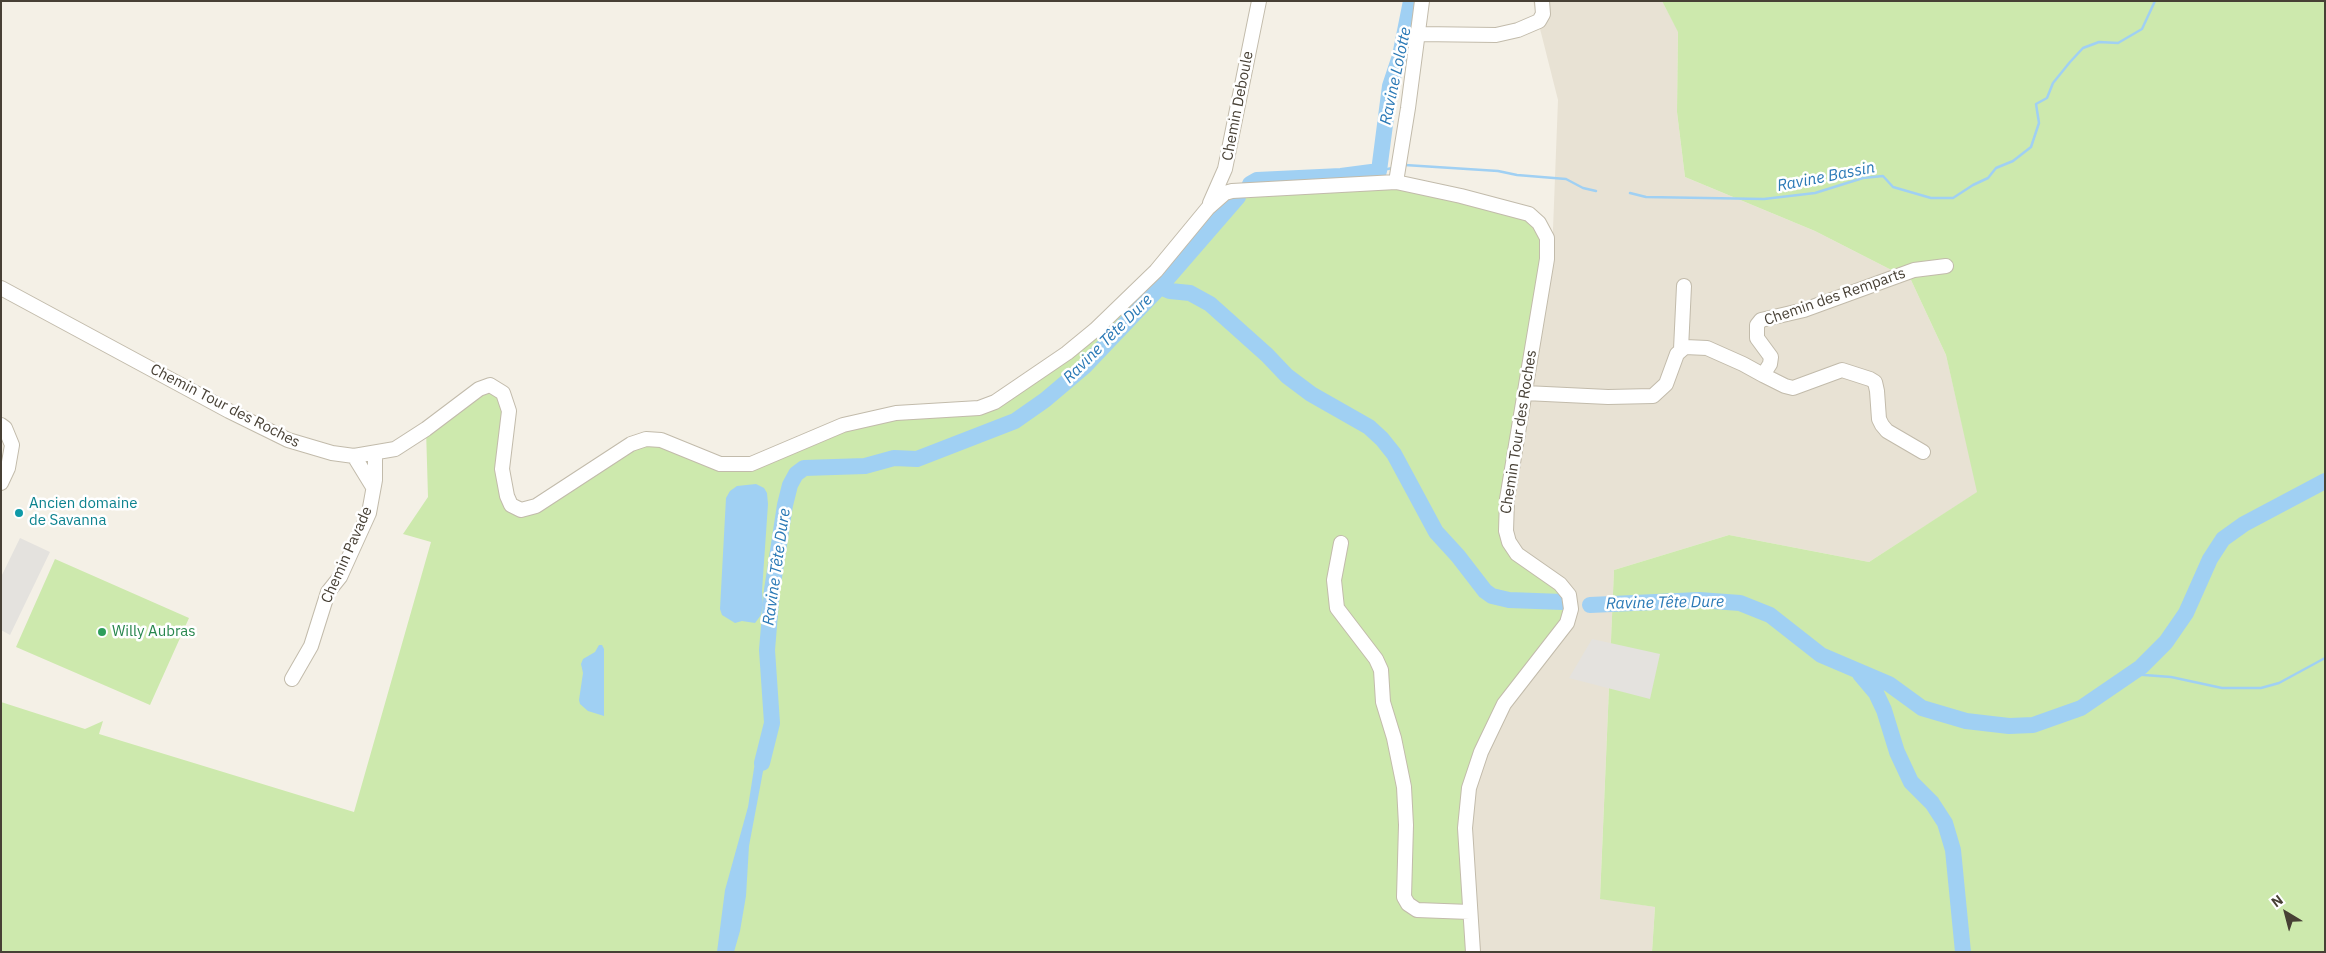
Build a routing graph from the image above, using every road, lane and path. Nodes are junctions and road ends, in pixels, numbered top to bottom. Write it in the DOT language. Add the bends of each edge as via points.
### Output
graph roads {
  1 [pos="1259,1"];
  2 [pos="1422,1"];
  3 [pos="1542,1"];
  4 [pos="1419,34"];
  5 [pos="1396,182"];
  6 [pos="1208,208"];
  7 [pos="1946,266"];
  8 [pos="1684,286"];
  9 [pos="1,288"];
  10 [pos="1681,349"];
  11 [pos="1763,376"];
  12 [pos="1525,393"];
  13 [pos="1,425"];
  14 [pos="1923,452"];
  15 [pos="375,454"];
  16 [pos="354,456"];
  17 [pos="1,483"];
  18 [pos="373,487"];
  19 [pos="1341,543"];
  20 [pos="292,679"];
  21 [pos="1470,912"];
  22 [pos="1472,952"];
  1 -- 6 [label="street, Chemin Deboule" via="1225,169"];
  2 -- 4 [label="street"];
  3 -- 4 [label="street" via="1543,14 1539,20 1518,30 1496,35"];
  4 -- 5 [label="street"];
  5 -- 6 [label="street, Chemin Tour des Roches" via="1241,189 1225,193"];
  5 -- 12 [label="street, Chemin Tour des Roches" via="1529,214 1539,223 1547,238 1547,259"];
  6 -- 15 [label="street, Chemin Tour des Roches" via="1133,295 1067,353 995,402 979,408 896,413 843,425 751,464 720,464 661,440 646,439 630,444 536,506 521,510 511,505 502,469 509,411 502,393 490,385 479,389 410,441"];
  7 -- 11 [label="street, Chemin des Remparts" via="1914,270 1804,310 1761,320 1757,325 1757,338 1771,357"];
  8 -- 10 [label="street"];
  9 -- 16 [label="street, Chemin Tour des Roches" via="229,412 310,448"];
  10 -- 11 [label="street" via="1707,348"];
  10 -- 12 [label="street" via="1666,384 1653,396"];
  11 -- 14 [label="street" via="1793,388 1842,370 1870,379 1875,382 1882,426"];
  12 -- 21 [label="street, Chemin Tour des Roches" via="1507,499 1506,531 1517,554 1560,584 1569,595 1572,609 1567,623 1504,704 1480,752 1469,788 1465,828"];
  13 -- 17 [label="street" via="12,445 8,468"];
  15 -- 16 [label="street, Chemin Tour des Roches"];
  15 -- 18 [label="street, Chemin Pavade"];
  16 -- 18 [label="street"];
  18 -- 20 [label="street, Chemin Pavade" via="369,513 340,577 328,592 311,646"];
  19 -- 21 [label="street" via="1334,580 1337,608 1369,648 1381,670 1383,702 1404,787 1404,897 1417,910"];
  21 -- 22 [label="street, Chemin Tour des Roches"];
}
